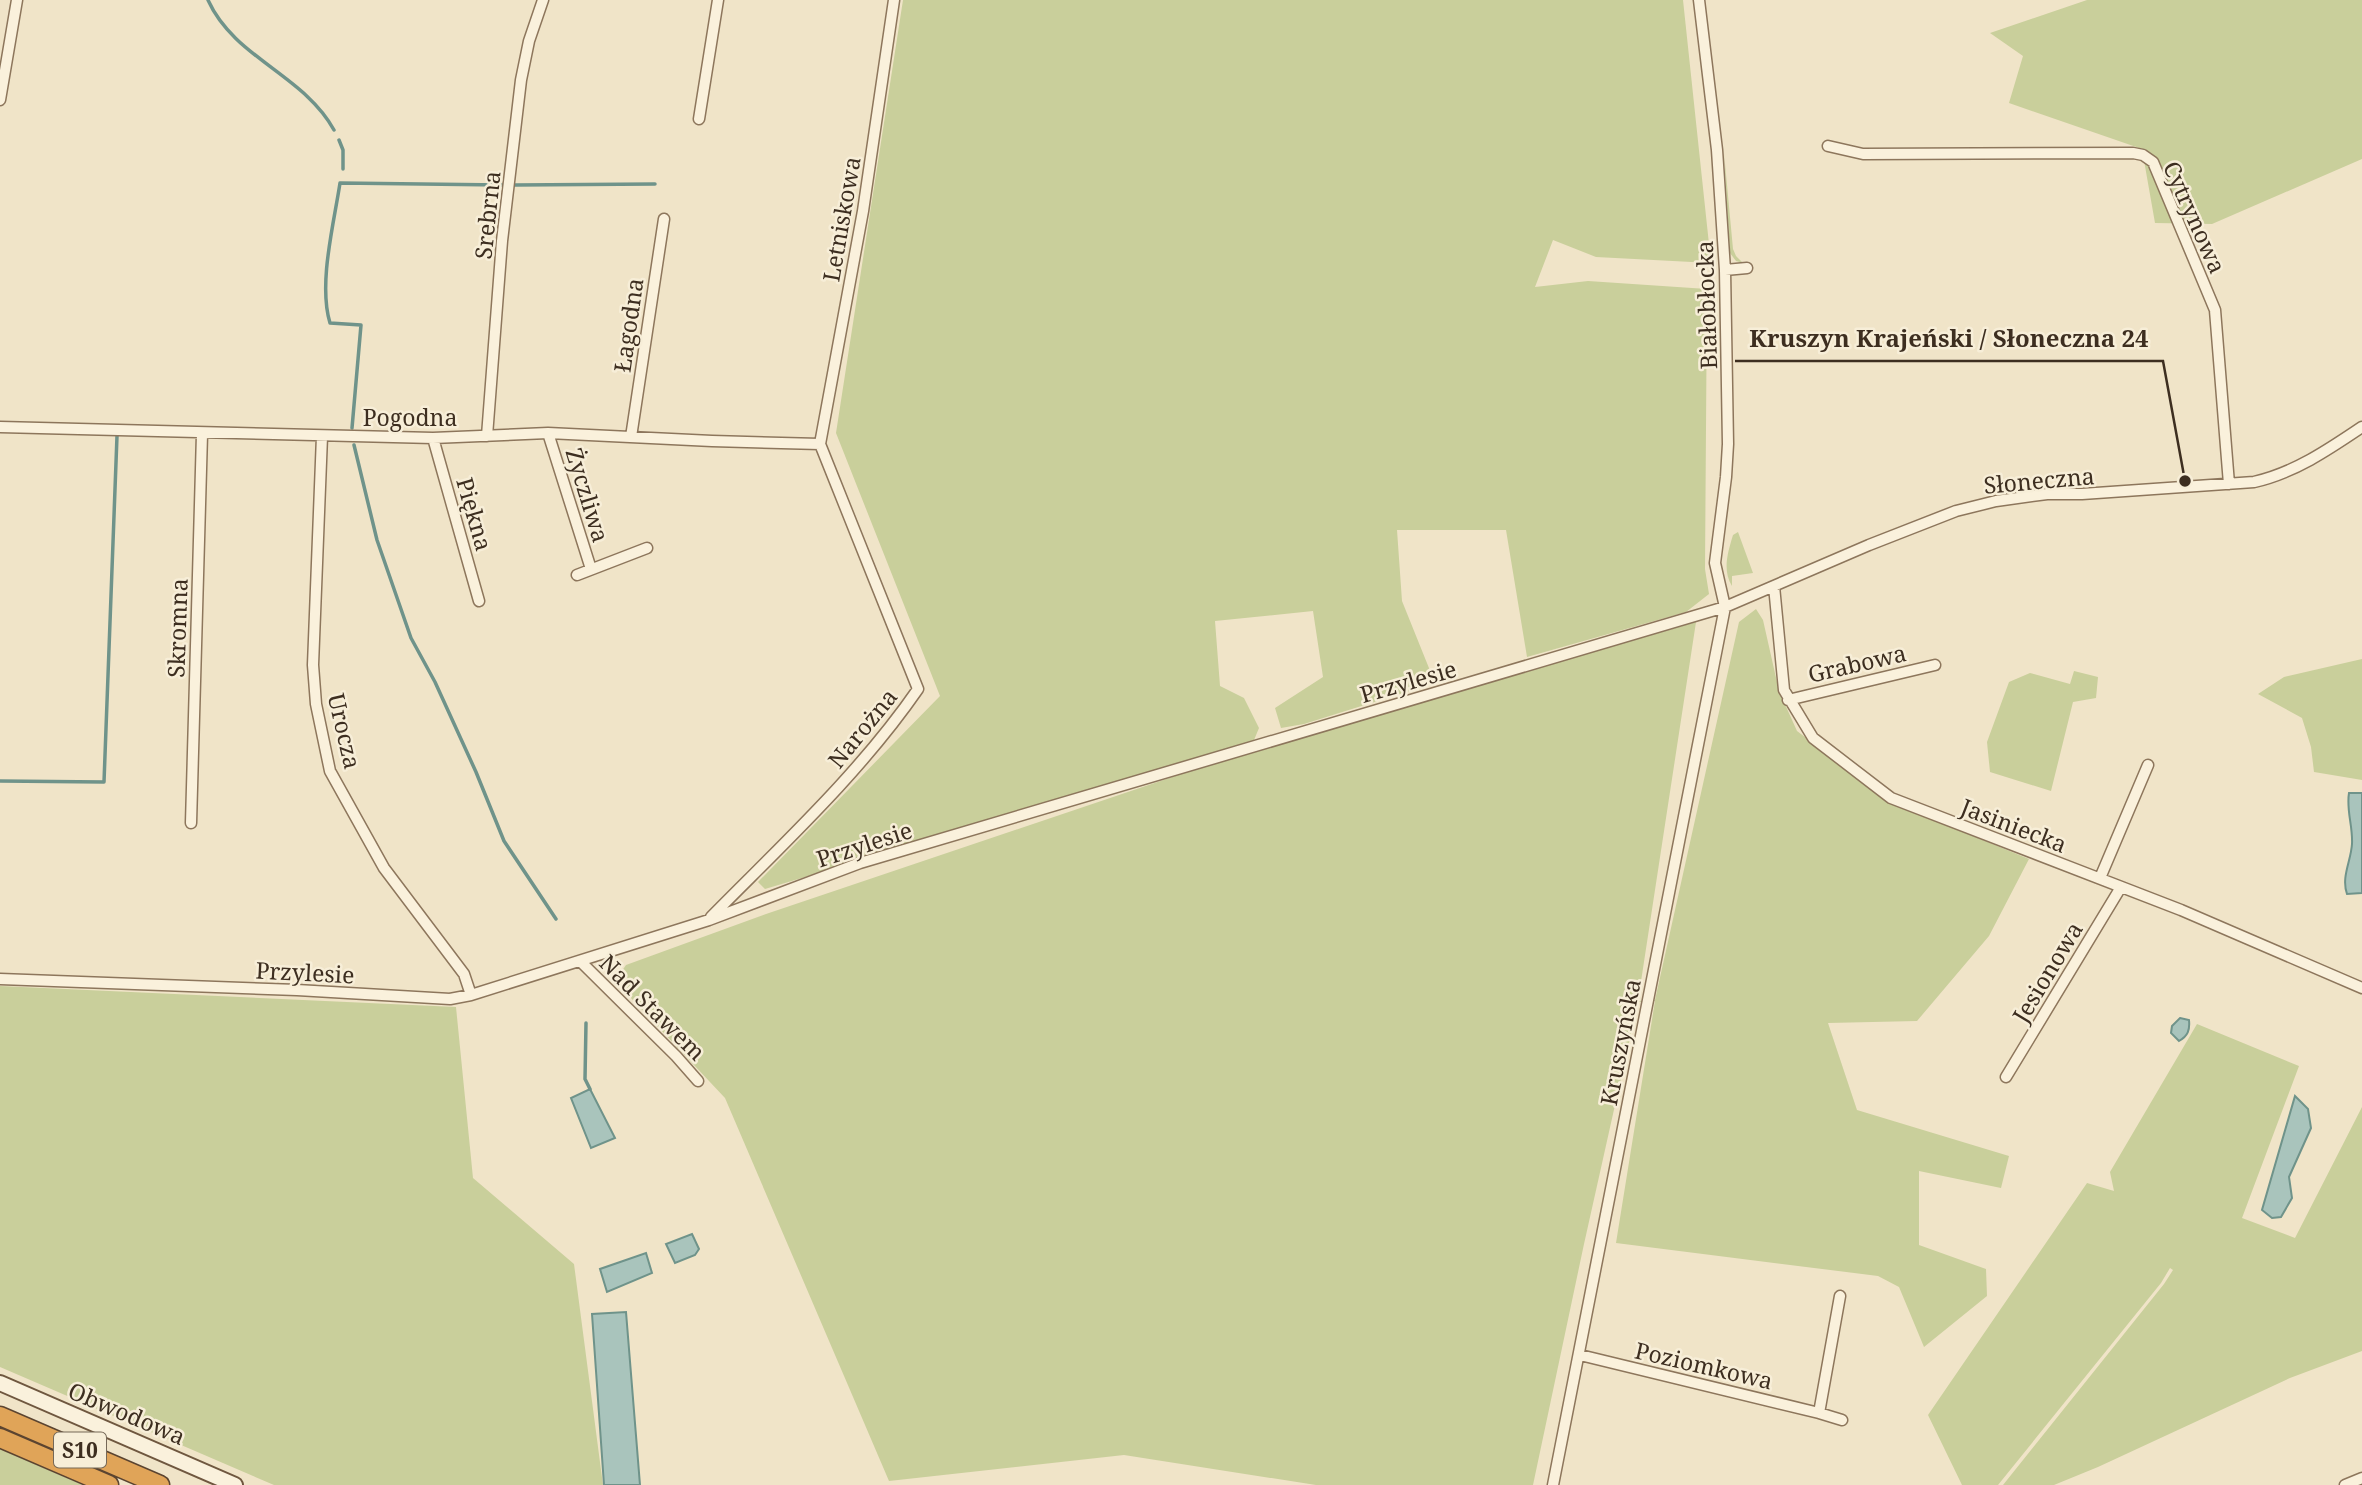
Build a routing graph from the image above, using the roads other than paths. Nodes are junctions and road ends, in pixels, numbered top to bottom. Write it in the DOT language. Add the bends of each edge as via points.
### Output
graph roads {
  1 [pos="17,0"];
  2 [pos="543,0"];
  3 [pos="718,0"];
  4 [pos="894,0"];
  5 [pos="1699,0"];
  6 [pos="0,100"];
  7 [pos="699,118"];
  8 [pos="1828,146"];
  9 [pos="664,219"];
  10 [pos="1746,268"];
  11 [pos="1725,270"];
  12 [pos="0,427"];
  13 [pos="2362,427"];
  14 [pos="202,433"];
  15 [pos="548,433"];
  16 [pos="322,436"];
  17 [pos="487,436"];
  18 [pos="433,438"];
  19 [pos="631,438"];
  20 [pos="820,444"];
  21 [pos="2229,484"];
  22 [pos="647,548"];
  23 [pos="591,569"];
  24 [pos="578,575"];
  25 [pos="1774,586"];
  26 [pos="479,601"];
  27 [pos="1725,607"];
  28 [pos="1935,665"];
  29 [pos="1788,700"];
  30 [pos="2148,765"];
  31 [pos="191,823"];
  32 [pos="2100,878"];
  33 [pos="2121,887"];
  34 [pos="709,920"];
  35 [pos="580,961"];
  36 [pos="0,979"];
  37 [pos="2362,988"];
  38 [pos="471,995"];
  39 [pos="2006,1077"];
  40 [pos="698,1081"];
  41 [pos="1840,1296"];
  42 [pos="1580,1355"];
  43 [pos="0,1383"];
  44 [pos="1819,1413"];
  45 [pos="0,1416"];
  46 [pos="1842,1420"];
  47 [pos="0,1438"];
  48 [pos="2362,1478"];
  49 [pos="109,1485"];
  50 [pos="160,1485"];
  51 [pos="235,1485"];
  52 [pos="1553,1485"];
  53 [pos="2345,1485"];
  1 -- 6 [label="street"];
  2 -- 17 [label="street, Srebrna" via="521,80 502,241"];
  3 -- 7 [label="street"];
  4 -- 20 [label="street, Letniskowa" via="863,211"];
  5 -- 11 [label="street, Białobłocka" via="1717,150"];
  8 -- 21 [label="street, Cytrynowa" via="1863,154 2133,153 2153,162 2215,310"];
  9 -- 19 [label="street, Łagodna"];
  10 -- 11 [label="street"];
  11 -- 27 [label="street, Białobłocka" via="1726,477 1715,554"];
  12 -- 14 [label="street, Pogodna"];
  13 -- 21 [label="street, Słoneczna" via="2308,462 2274,477"];
  14 -- 16 [label="street, Pogodna"];
  14 -- 31 [label="street, Skromna"];
  15 -- 17 [label="street, Pogodna"];
  15 -- 19 [label="street, Pogodna"];
  15 -- 23 [label="street, Życzliwa"];
  16 -- 18 [label="street, Pogodna"];
  16 -- 38 [label="street, Urocza" via="313,666 330,771 384,868 464,974"];
  17 -- 18 [label="street, Pogodna"];
  18 -- 26 [label="street, Piękna"];
  19 -- 20 [label="street, Pogodna"];
  20 -- 34 [label="street, Narożna" via="918,688 840,785"];
  21 -- 25 [label="street, Słoneczna" via="2047,494 1975,505"];
  22 -- 23 [label="street, Życzliwa"];
  23 -- 24 [label="street, Życzliwa"];
  25 -- 27 [label="street, Słoneczna"];
  25 -- 29 [label="street, Jasiniecka"];
  27 -- 34 [label="street, Przylesie" via="860,863"];
  27 -- 42 [label="street, Kruszyńska"];
  28 -- 29 [label="street, Grabowa"];
  29 -- 32 [label="street, Jasiniecka" via="1813,738 1891,798"];
  30 -- 32 [label="street"];
  32 -- 33 [label="street, Jasiniecka"];
  33 -- 37 [label="street, Jasiniecka"];
  33 -- 39 [label="street, Jesionowa"];
  34 -- 35 [label="street, Przylesie"];
  35 -- 38 [label="street, Przylesie"];
  35 -- 40 [label="street, Nad Stawem"];
  36 -- 38 [label="street, Przylesie" via="450,999"];
  41 -- 44 [label="street"];
  42 -- 44 [label="street, Poziomkowa"];
  42 -- 52 [label="street, Kruszyńska"];
  43 -- 51 [label="street, Obwodowa"];
  44 -- 46 [label="street, Poziomkowa"];
  45 -- 50 [label="highway, S10"];
  47 -- 49 [label="highway, S10"];
  48 -- 53 [label="street"];
}
